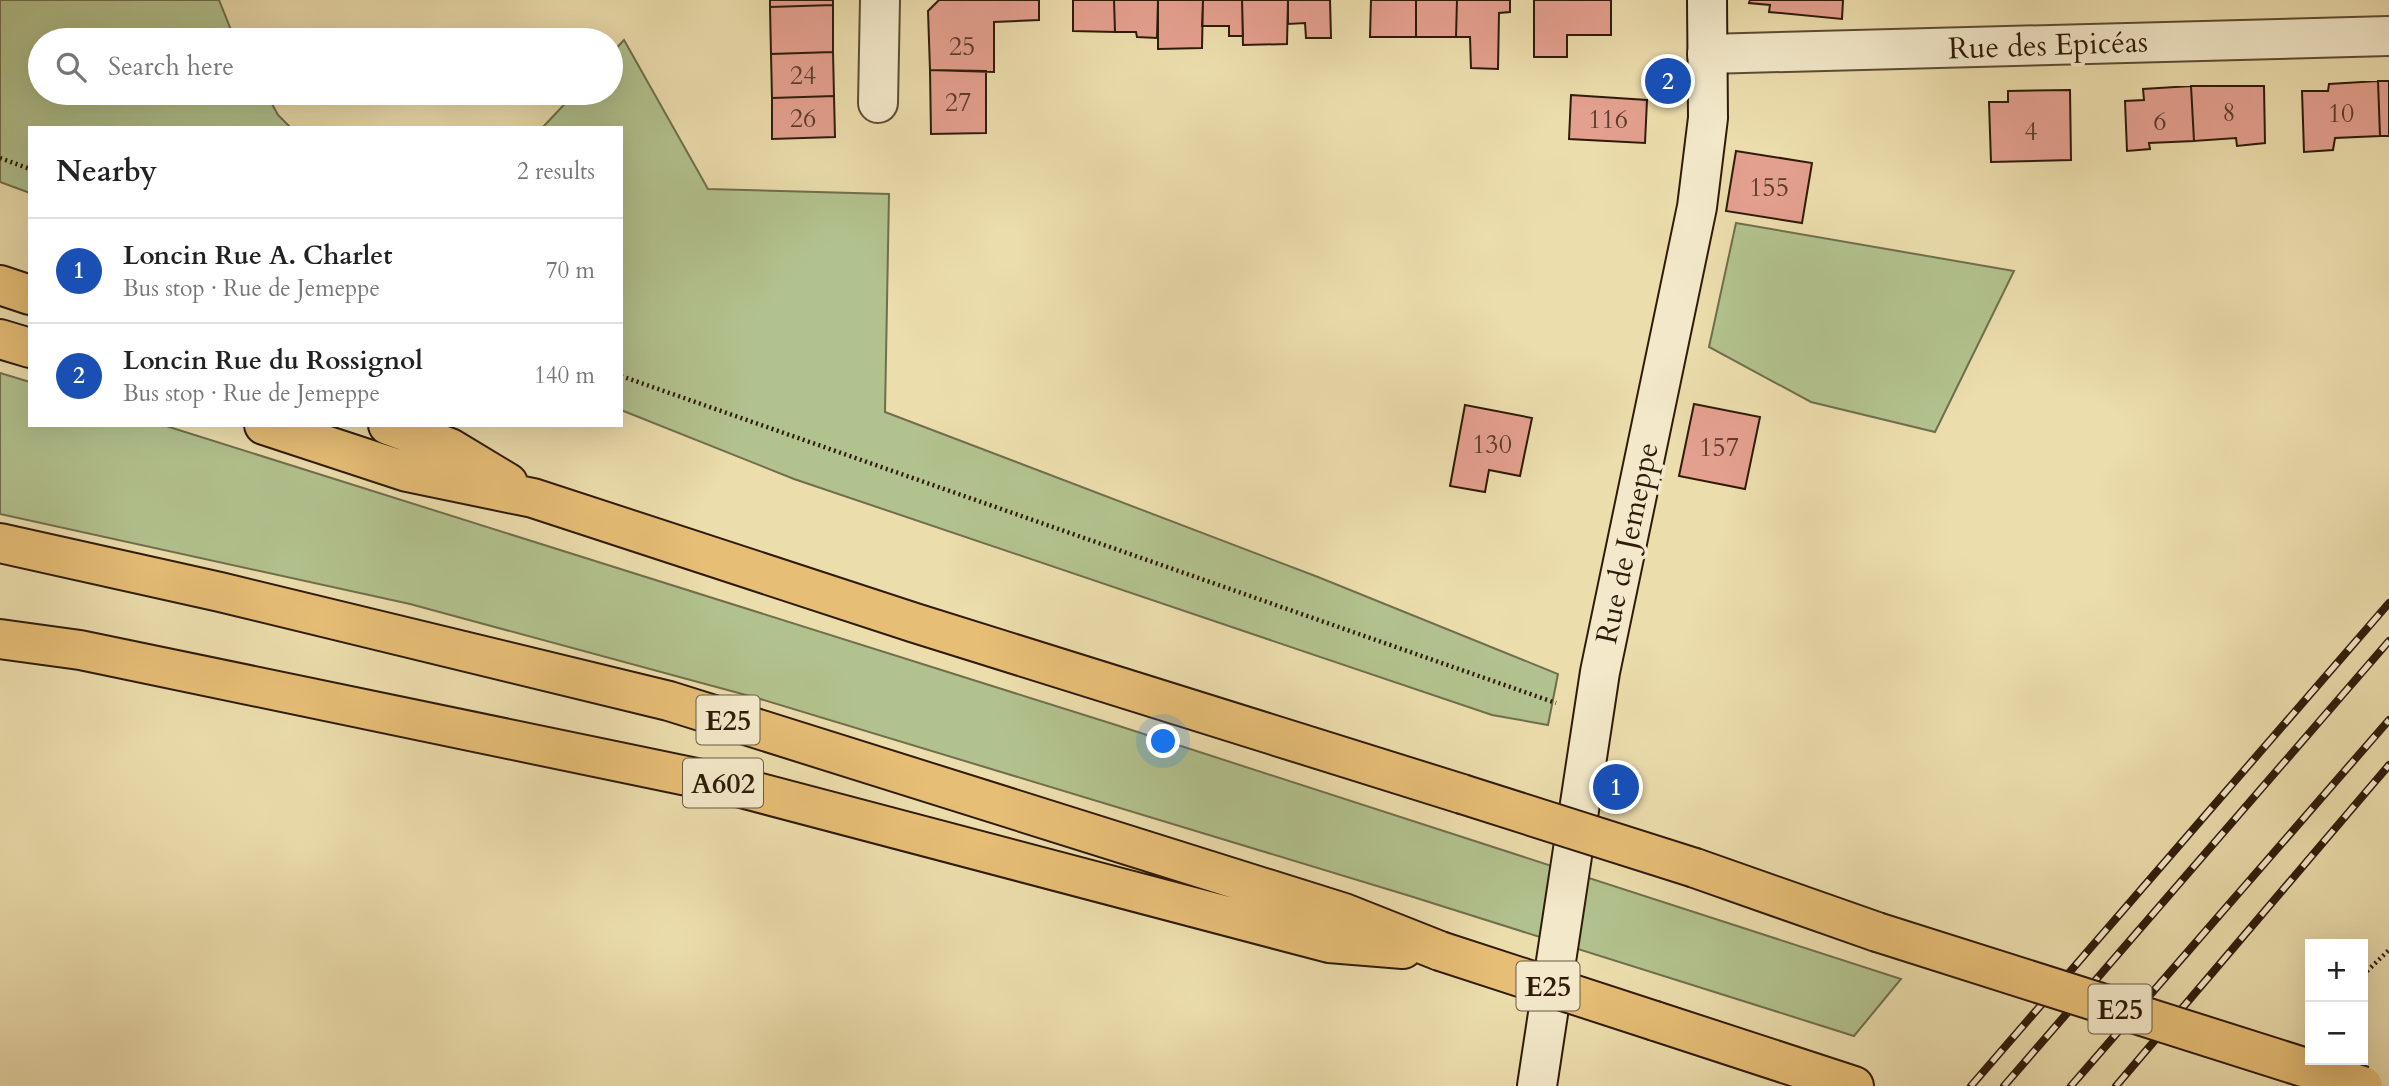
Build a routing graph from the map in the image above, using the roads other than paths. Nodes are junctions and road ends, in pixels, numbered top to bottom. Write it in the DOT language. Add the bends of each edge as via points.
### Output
graph roads {
  1 [pos="880,0"];
  2 [pos="1707,0"];
  3 [pos="2389,36"];
  4 [pos="1707,54"];
  5 [pos="878,103"];
  6 [pos="0,285"];
  7 [pos="28,295"];
  8 [pos="0,339"];
  9 [pos="28,347"];
  10 [pos="270,427"];
  11 [pos="393,427"];
  12 [pos="533,498"];
  13 [pos="0,543"];
  14 [pos="0,639"];
  15 [pos="1440,951"];
  16 [pos="1537,1086"];
  17 [pos="1854,1086"];
  18 [pos="2363,1086"];
  1 -- 5 [label="street"];
  2 -- 4 [label="street, Rue de Jemeppe"];
  3 -- 4 [label="street, Rue des Epicéas"];
  4 -- 16 [label="street, Rue de Jemeppe" via="1708,118 1697,207 1600,672"];
  6 -- 7 [label="highway"];
  8 -- 9 [label="highway"];
  10 -- 12 [label="highway" via="407,472"];
  11 -- 12 [label="highway, E25" via="450,448"];
  12 -- 18 [label="highway, E25, bridge"];
  13 -- 15 [label="highway, E25" via="669,701 1344,913"];
  14 -- 15 [label="highway, A602" via="80,650 730,785 1329,943"];
  15 -- 17 [label="highway, E25, bridge"];
}
